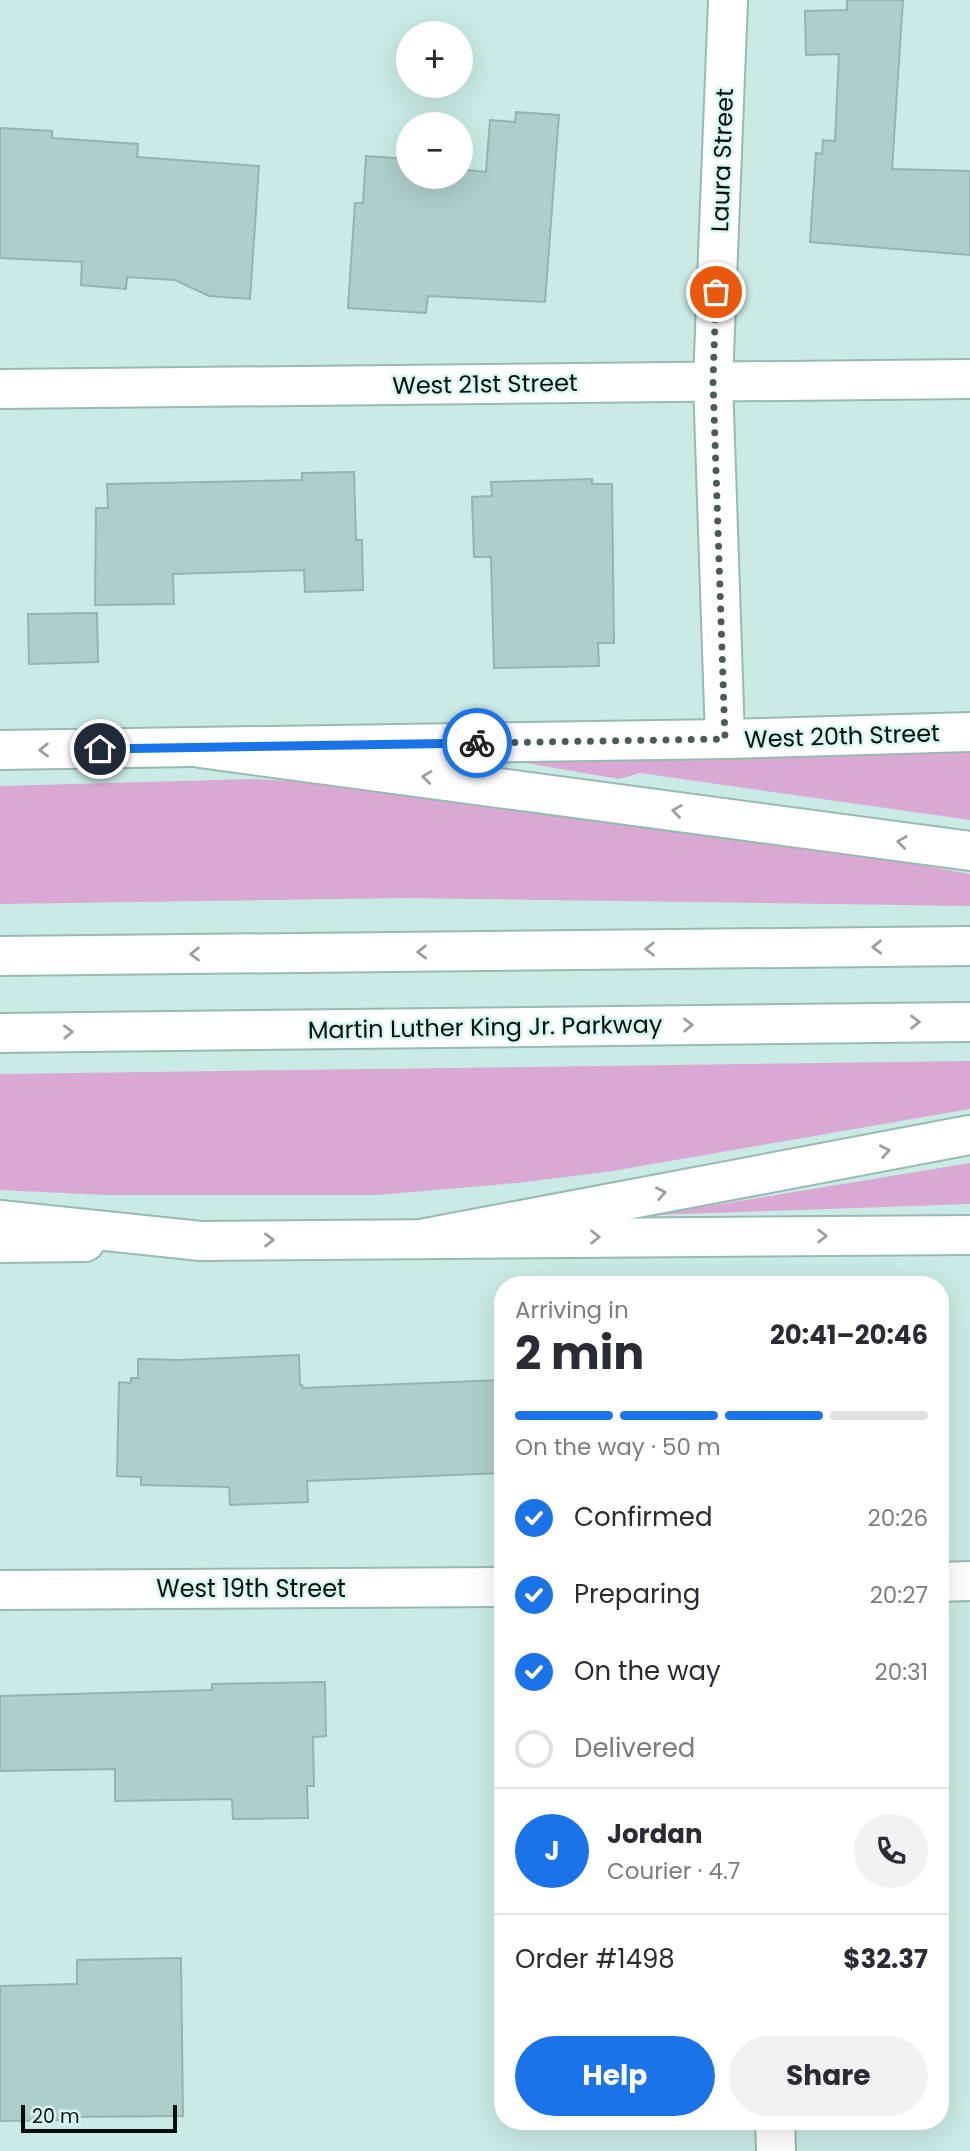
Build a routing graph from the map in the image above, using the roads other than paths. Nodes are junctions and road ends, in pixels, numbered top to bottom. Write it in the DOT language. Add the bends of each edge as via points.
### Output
graph roads {
  1 [pos="729,0"];
  2 [pos="970,379"];
  3 [pos="713,381"];
  4 [pos="0,389"];
  5 [pos="970,732"];
  6 [pos="725,739"];
  7 [pos="200,748"];
  8 [pos="0,750"];
  9 [pos="970,851"];
  10 [pos="970,946"];
  11 [pos="0,957"];
  12 [pos="970,1022"];
  13 [pos="0,1033"];
  14 [pos="970,1135"];
  15 [pos="0,1220"];
  16 [pos="970,1235"];
  17 [pos="426,1238"];
  18 [pos="201,1241"];
  19 [pos="0,1243"];
  20 [pos="970,1581"];
  21 [pos="949,1582"];
  22 [pos="494,1587"];
  23 [pos="0,1590"];
  24 [pos="775,2130"];
  25 [pos="776,2151"];
  1 -- 3 [label="main road, Laura Street"];
  2 -- 3 [label="main road, West 21st Street"];
  3 -- 4 [label="main road, West 21st Street"];
  3 -- 6 [label="main road, Laura Street"];
  5 -- 6 [label="main road, West 20th Street"];
  6 -- 7 [label="main road, West 20th Street"];
  7 -- 8 [label="main road, West 20th Street, one-way"];
  9 -- 7 [label="main road, one-way"];
  10 -- 11 [label="main road, one-way"];
  13 -- 12 [label="main road, Martin Luther King Jr. Parkway, one-way"];
  17 -- 14 [label="main road, one-way"];
  15 -- 18 [label="main road"];
  17 -- 16 [label="main road, one-way"];
  18 -- 17 [label="main road, one-way"];
  18 -- 19 [label="main road"];
  20 -- 21 [label="main road"];
  22 -- 23 [label="main road, West 19th Street"];
  24 -- 25 [label="main road"];
}
